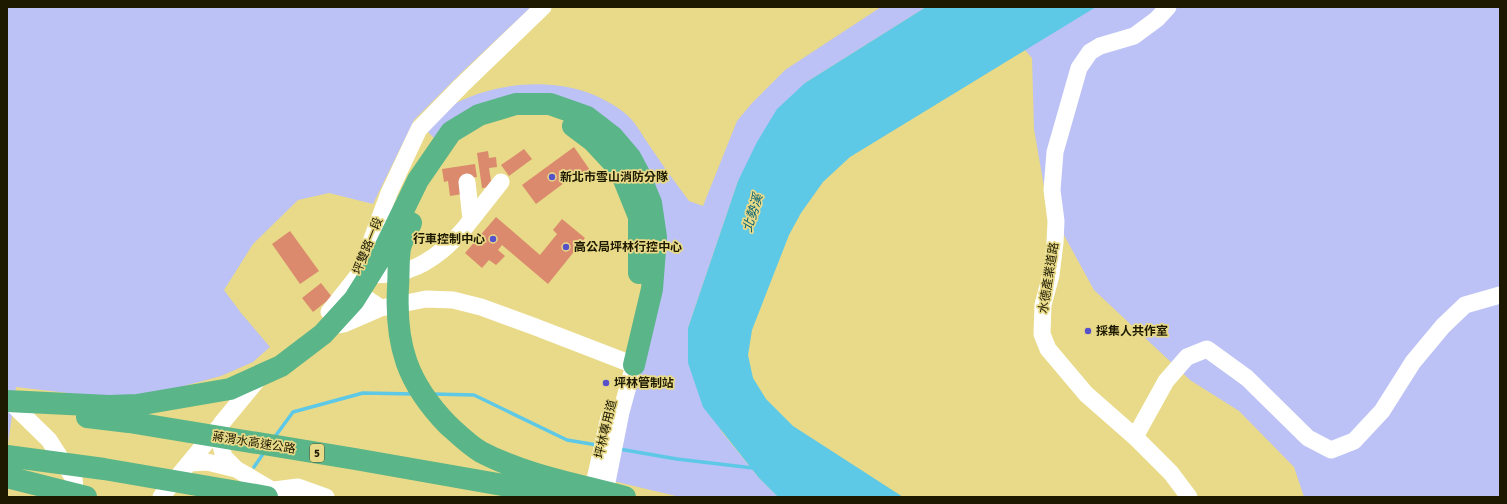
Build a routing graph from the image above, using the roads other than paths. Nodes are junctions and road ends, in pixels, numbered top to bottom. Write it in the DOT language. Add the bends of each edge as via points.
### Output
graph roads {
  1 [pos="543,7"];
  2 [pos="1168,7"];
  3 [pos="467,182"];
  4 [pos="501,182"];
  5 [pos="471,220"];
  6 [pos="359,274"];
  7 [pos="1500,295"];
  8 [pos="381,308"];
  9 [pos="313,330"];
  10 [pos="628,363"];
  11 [pos="7,400"];
  12 [pos="7,412"];
  13 [pos="221,424"];
  14 [pos="1135,437"];
  15 [pos="7,456"];
  16 [pos="190,463"];
  17 [pos="236,469"];
  18 [pos="7,477"];
  19 [pos="602,486"];
  20 [pos="269,494"];
  21 [pos="76,497"];
  22 [pos="86,497"];
  23 [pos="161,497"];
  24 [pos="289,497"];
  25 [pos="326,497"];
  26 [pos="571,497"];
  27 [pos="591,497"];
  28 [pos="625,497"];
  29 [pos="1189,497"];
  1 -- 6 [label="street, 坪雙路一段" via="418,129 389,193"];
  2 -- 14 [label="street, 水德產業道路" via="1134,36 1100,46 1090,52 1079,68 1055,152 1052,190 1056,221 1055,243 1042,305 1042,334 1048,349 1086,394"];
  3 -- 5 [label="street"];
  4 -- 5 [label="street"];
  5 -- 6 [label="street" via="459,236 428,261 408,270 386,275"];
  6 -- 8 [label="street" via="363,296"];
  6 -- 9 [label="street, 坪雙路一段" via="342,298"];
  7 -- 14 [label="street" via="1465,305 1443,326 1413,362 1377,416 1354,441 1331,450 1308,438 1247,378 1207,349 1187,356 1166,381"];
  8 -- 9 [label="street" via="344,324"];
  8 -- 10 [label="street" via="426,299 453,300 481,307"];
  9 -- 13 [label="street, 坪雙路一段" via="275,361"];
  10 -- 11 [label="highway" via="652,290 656,237 651,203 630,157 612,137 587,117 550,104 516,104 479,115 452,132 418,180 379,260 354,300 323,334 281,366 230,389 137,405 108,406"];
  10 -- 19 [label="street, 坪林專用道"];
  10 -- 28 [label="highway" via="640,268 639,217 620,170 593,141 568,122 533,116 500,117 475,127 455,144 436,171 400,247 397,310 401,345 417,385 434,411 479,451 541,474"];
  11 -- 21 [label="street" via="49,440 74,479"];
  12 -- 26 [label="highway, 蔣渭水高速公路 / 5" via="62,414 129,422"];
  13 -- 16 [label="street, 坪雙路一段"];
  13 -- 17 [label="street" via="224,457"];
  14 -- 29 [label="street, 水德產業道路" via="1171,473"];
  15 -- 20 [label="highway"];
  16 -- 17 [label="street" via="207,462"];
  16 -- 23 [label="street, 坪雙路一段"];
  17 -- 20 [label="street"];
  18 -- 22 [label="highway"];
  19 -- 27 [label="street, 坪林專用道"];
  20 -- 24 [label="street"];
  20 -- 25 [label="street" via="298,487"];
}
